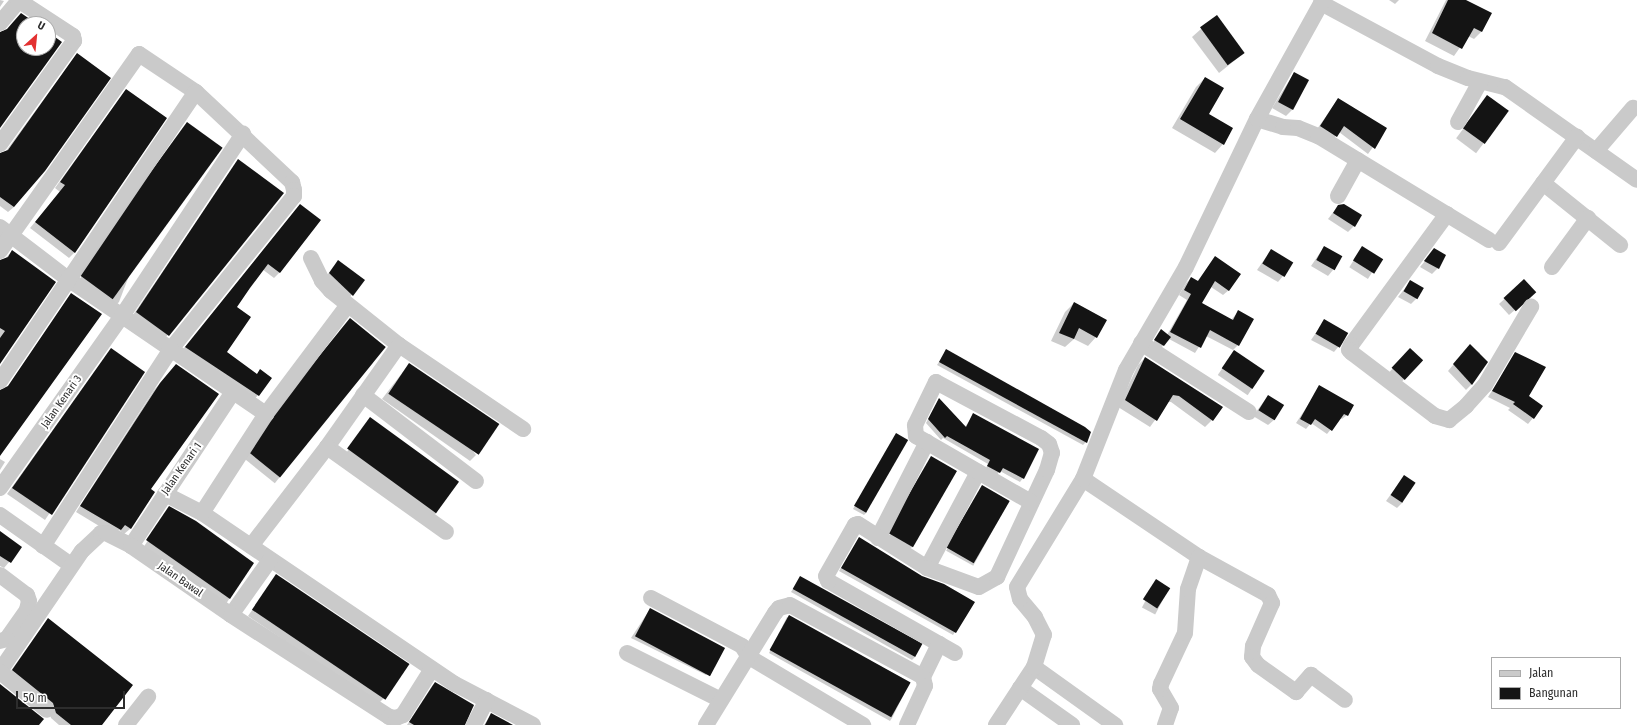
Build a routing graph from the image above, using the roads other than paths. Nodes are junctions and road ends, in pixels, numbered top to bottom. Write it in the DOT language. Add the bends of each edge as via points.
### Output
graph roads {
  1 [pos="18,0"];
  2 [pos="1322,2"];
  3 [pos="0,23"];
  4 [pos="1480,82"];
  5 [pos="196,92"];
  6 [pos="1633,108"];
  7 [pos="1257,119"];
  8 [pos="1458,122"];
  9 [pos="244,134"];
  10 [pos="1577,137"];
  11 [pos="0,144"];
  12 [pos="1596,151"];
  13 [pos="1358,160"];
  14 [pos="1637,180"];
  15 [pos="1543,183"];
  16 [pos="1338,196"];
  17 [pos="1447,214"];
  18 [pos="1588,218"];
  19 [pos="6,231"];
  20 [pos="1620,245"];
  21 [pos="0,252"];
  22 [pos="311,258"];
  23 [pos="1552,267"];
  24 [pos="68,279"];
  25 [pos="347,306"];
  26 [pos="1531,307"];
  27 [pos="122,316"];
  28 [pos="1141,343"];
  29 [pos="399,345"];
  30 [pos="171,349"];
  31 [pos="0,381"];
  32 [pos="233,392"];
  33 [pos="363,395"];
  34 [pos="1249,412"];
  35 [pos="266,414"];
  36 [pos="523,429"];
  37 [pos="927,442"];
  38 [pos="327,447"];
  39 [pos="978,472"];
  40 [pos="1083,478"];
  41 [pos="476,481"];
  42 [pos="0,488"];
  43 [pos="164,494"];
  44 [pos="1031,502"];
  45 [pos="202,513"];
  46 [pos="0,515"];
  47 [pos="446,532"];
  48 [pos="878,538"];
  49 [pos="43,546"];
  50 [pos="131,546"];
  51 [pos="251,546"];
  52 [pos="1199,557"];
  53 [pos="270,560"];
  54 [pos="71,565"];
  55 [pos="927,568"];
  56 [pos="0,575"];
  57 [pos="997,577"];
  58 [pos="1017,587"];
  59 [pos="651,598"];
  60 [pos="230,615"];
  61 [pos="0,641"];
  62 [pos="939,644"];
  63 [pos="627,653"];
  64 [pos="955,653"];
  65 [pos="749,656"];
  66 [pos="1034,667"];
  67 [pos="432,669"];
  68 [pos="0,672"];
  69 [pos="922,677"];
  70 [pos="1020,688"];
  71 [pos="148,697"];
  72 [pos="487,700"];
  73 [pos="721,700"];
  74 [pos="1345,700"];
  75 [pos="47,710"];
  76 [pos="126,725"];
  77 [pos="474,725"];
  78 [pos="533,725"];
  79 [pos="706,725"];
  80 [pos="863,725"];
  81 [pos="908,725"];
  82 [pos="996,725"];
  83 [pos="1072,725"];
  84 [pos="1115,725"];
  85 [pos="1165,725"];
  1 -- 3 [label="street"];
  1 -- 11 [label="street" via="73,36 74,41"];
  2 -- 4 [label="street" via="1438,66"];
  2 -- 7 [label="street"];
  4 -- 8 [label="street"];
  4 -- 10 [label="street" via="1490,82 1504,87"];
  5 -- 9 [label="street"];
  5 -- 19 [label="street" via="137,54"];
  5 -- 24 [label="street"];
  6 -- 12 [label="street"];
  7 -- 13 [label="street" via="1282,127 1298,128 1318,136"];
  7 -- 28 [label="street" via="1186,266"];
  9 -- 27 [label="street, Jalan Kenari 3"];
  9 -- 30 [label="street" via="292,182 294,196"];
  10 -- 12 [label="street"];
  10 -- 15 [label="street"];
  12 -- 14 [label="street"];
  13 -- 16 [label="street"];
  13 -- 17 [label="street"];
  15 -- 17 [label="street" via="1494,242"];
  15 -- 18 [label="street"];
  17 -- 26 [label="street" via="1349,350 1434,416 1449,420 1466,406 1484,385"];
  18 -- 20 [label="street"];
  18 -- 23 [label="street"];
  19 -- 21 [label="street"];
  19 -- 24 [label="street"];
  22 -- 25 [label="street" via="322,280"];
  24 -- 27 [label="street"];
  24 -- 31 [label="street"];
  25 -- 29 [label="street"];
  25 -- 35 [label="street"];
  27 -- 30 [label="street"];
  27 -- 42 [label="street, Jalan Kenari 3"];
  28 -- 34 [label="street"];
  28 -- 40 [label="street" via="1126,370"];
  29 -- 33 [label="street"];
  29 -- 36 [label="street"];
  30 -- 32 [label="street"];
  30 -- 49 [label="street"];
  32 -- 35 [label="street"];
  32 -- 43 [label="street, Jalan Kenari 1"];
  33 -- 38 [label="street"];
  33 -- 41 [label="street"];
  35 -- 45 [label="street"];
  37 -- 39 [label="street"];
  37 -- 44 [label="street" via="916,436 913,430 936,382 940,381 1049,444 1052,453"];
  37 -- 48 [label="street"];
  38 -- 47 [label="street"];
  38 -- 51 [label="street"];
  39 -- 44 [label="street"];
  39 -- 55 [label="street"];
  40 -- 52 [label="street"];
  40 -- 58 [label="street"];
  43 -- 45 [label="street"];
  43 -- 50 [label="street, Jalan Kenari 1"];
  44 -- 57 [label="street"];
  45 -- 51 [label="street"];
  46 -- 49 [label="street"];
  48 -- 55 [label="street"];
  48 -- 62 [label="street" via="855,525 828,572 828,581"];
  49 -- 54 [label="street"];
  50 -- 54 [label="street, Jalan Bawal" via="114,536 101,533"];
  50 -- 60 [label="street, Jalan Bawal"];
  51 -- 53 [label="street"];
  52 -- 74 [label="street" via="1271,598 1270,610 1253,646 1252,657 1258,665 1296,692 1307,678 1315,676"];
  52 -- 85 [label="street" via="1188,589 1185,633 1161,684 1160,689 1169,700 1171,708"];
  53 -- 60 [label="street"];
  53 -- 67 [label="street"];
  54 -- 68 [label="street, Jalan Bawal"];
  55 -- 57 [label="street" via="979,587"];
  56 -- 61 [label="street" via="27,595 29,601 27,610 7,639"];
  57 -- 58 [label="street"];
  58 -- 66 [label="street" via="1020,599 1035,617 1044,635"];
  59 -- 65 [label="street" via="742,646"];
  60 -- 67 [label="street, Jalan Bawal" via="384,714 396,718 403,715"];
  62 -- 64 [label="street"];
  62 -- 69 [label="street"];
  63 -- 73 [label="street"];
  65 -- 69 [label="street" via="775,613 785,605 790,605"];
  65 -- 73 [label="street"];
  65 -- 80 [label="street"];
  66 -- 70 [label="street"];
  66 -- 84 [label="street"];
  67 -- 72 [label="street"];
  68 -- 75 [label="street"];
  69 -- 81 [label="street" via="925,686"];
  70 -- 82 [label="street"];
  70 -- 83 [label="street"];
  71 -- 76 [label="street"];
  72 -- 77 [label="street"];
  72 -- 78 [label="street"];
  73 -- 79 [label="street"];
}
